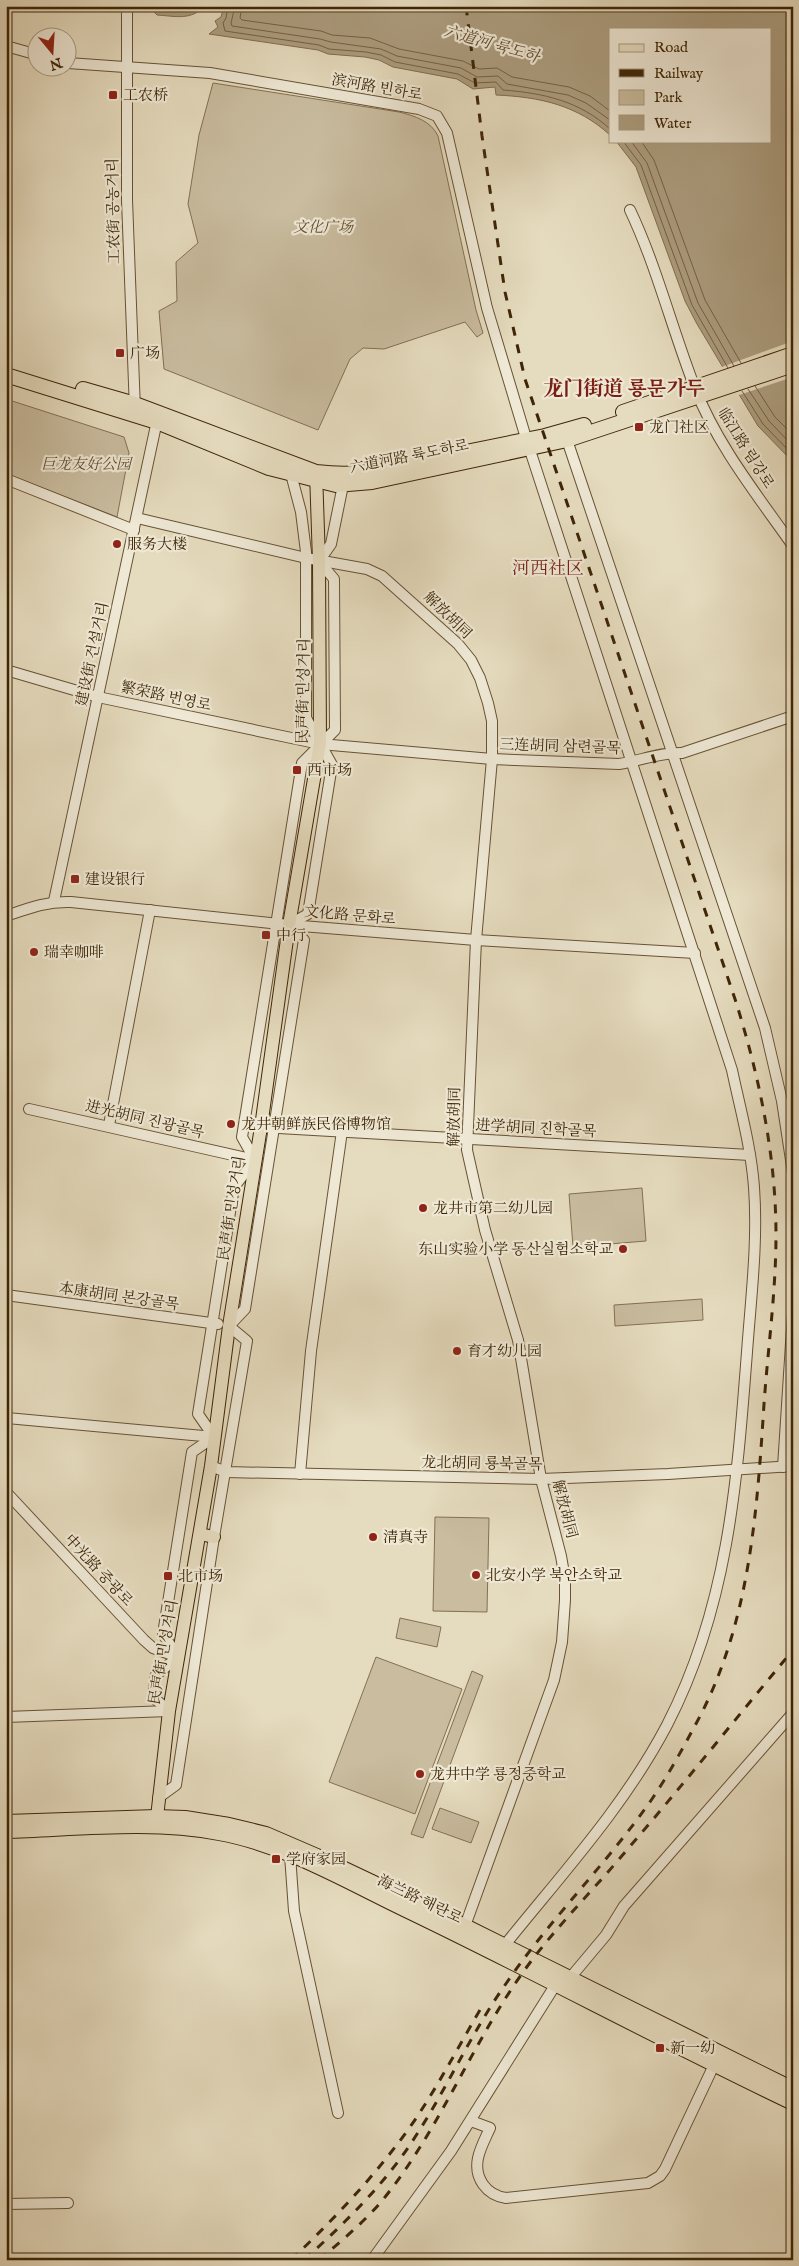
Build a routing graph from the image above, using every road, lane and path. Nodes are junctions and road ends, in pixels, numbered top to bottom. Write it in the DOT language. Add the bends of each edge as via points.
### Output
graph roads {
  1 [pos="127,6"];
  2 [pos="6,46"];
  3 [pos="28,52"];
  4 [pos="78,64"];
  5 [pos="127,67"];
  6 [pos="630,210"];
  7 [pos="793,354"];
  8 [pos="793,365"];
  9 [pos="6,366"];
  10 [pos="6,375"];
  11 [pos="715,387"];
  12 [pos="697,392"];
  13 [pos="135,409"];
  14 [pos="157,417"];
  15 [pos="567,440"];
  16 [pos="528,443"];
  17 [pos="291,474"];
  18 [pos="317,477"];
  19 [pos="6,479"];
  20 [pos="343,485"];
  21 [pos="137,518"];
  22 [pos="134,530"];
  23 [pos="793,546"];
  24 [pos="306,558"];
  25 [pos="319,561"];
  26 [pos="6,670"];
  27 [pos="98,697"];
  28 [pos="793,716"];
  29 [pos="320,744"];
  30 [pos="671,752"];
  31 [pos="492,759"];
  32 [pos="631,762"];
  33 [pos="54,901"];
  34 [pos="150,910"];
  35 [pos="6,916"];
  36 [pos="283,924"];
  37 [pos="476,940"];
  38 [pos="695,952"];
  39 [pos="29,1109"];
  40 [pos="109,1126"];
  41 [pos="261,1126"];
  42 [pos="274,1127"];
  43 [pos="342,1131"];
  44 [pos="466,1139"];
  45 [pos="750,1156"];
  46 [pos="255,1160"];
  47 [pos="793,1173"];
  48 [pos="6,1295"];
  49 [pos="793,1313"];
  50 [pos="212,1324"];
  51 [pos="229,1326"];
  52 [pos="7,1418"];
  53 [pos="214,1437"];
  54 [pos="211,1466"];
  55 [pos="788,1467"];
  56 [pos="738,1470"];
  57 [pos="226,1472"];
  58 [pos="300,1474"];
  59 [pos="541,1479"];
  60 [pos="6,1492"];
  61 [pos="200,1534"];
  62 [pos="214,1537"];
  63 [pos="178,1657"];
  64 [pos="169,1711"];
  65 [pos="793,1713"];
  66 [pos="6,1717"];
  67 [pos="158,1798"];
  68 [pos="6,1822"];
  69 [pos="156,1822"];
  70 [pos="6,1832"];
  71 [pos="290,1855"];
  72 [pos="465,1926"];
  73 [pos="504,1946"];
  74 [pos="570,1978"];
  75 [pos="556,1984"];
  76 [pos="714,2065"];
  77 [pos="793,2089"];
  78 [pos="793,2103"];
  79 [pos="338,2113"];
  80 [pos="470,2121"];
  81 [pos="6,2204"];
  82 [pos="68,2204"];
  83 [pos="372,2260"];
  1 -- 5 [label="street, 工农街 공농거리"];
  2 -- 3 [label="street"];
  4 -- 5 [label="street, 滨河路 빈하로"];
  5 -- 13 [label="street, 工农街 공농거리" via="127,200"];
  5 -- 16 [label="street, 滨河路 빈하로" via="210,73 419,109 437,116 447,132 487,308"];
  6 -- 12 [label="street, 临江路 림강로" via="643,237"];
  7 -- 11 [label="highway, 六道河路 륙도하로"];
  8 -- 11 [label="highway, 六道河路 륙도하로"];
  9 -- 13 [label="highway, 六道河路 륙도하로"];
  10 -- 13 [label="highway, 六道河路 륙도하로"];
  11 -- 12 [label="highway, 六道河路 륙도하로"];
  12 -- 15 [label="highway, 六道河路 륙도하로"];
  12 -- 16 [label="highway, 六道河路 륙도하로"];
  12 -- 23 [label="street, 临江路 림강로" via="728,449"];
  13 -- 14 [label="highway, 六道河路 륙도하로"];
  14 -- 17 [label="highway, 六道河路 륙도하로" via="269,468"];
  14 -- 18 [label="highway, 六道河路 륙도하로"];
  14 -- 21 [label="street, 建设街 건설거리"];
  15 -- 16 [label="highway, 六道河路 륙도하로"];
  15 -- 30 [label="street"];
  16 -- 18 [label="highway, 六道河路 륙도하로" via="367,472"];
  16 -- 20 [label="highway, 六道河路 륙도하로" via="372,482"];
  16 -- 32 [label="street, 滨河路 빈하로"];
  17 -- 18 [label="highway, 六道河路 륙도하로"];
  17 -- 24 [label="street" via="301,512"];
  18 -- 20 [label="highway, 六道河路 륙도하로"];
  18 -- 25 [label="main road, 民声街 민성거리"];
  19 -- 22 [label="street"];
  20 -- 25 [label="street" via="331,544"];
  21 -- 22 [label="street, 建设街 건설거리"];
  21 -- 24 [label="street, 解放胡同"];
  22 -- 27 [label="street, 建设街 건설거리"];
  24 -- 25 [label="street, 解放胡同"];
  24 -- 29 [label="street" via="306,718"];
  25 -- 29 [label="main road, 民声街 민성거리"];
  25 -- 31 [label="street, 解放胡同" via="367,569 382,576 458,644 470,660 488,703 492,721"];
  26 -- 27 [label="street, 繁荣路 번영로"];
  27 -- 29 [label="street, 繁荣路 번영로"];
  27 -- 33 [label="street, 建设街 건설거리"];
  28 -- 30 [label="street, 三连胡同 삼련골목" via="682,753"];
  29 -- 31 [label="street, 三连胡同 삼련골목"];
  29 -- 36 [label="main road, 民声街 민성거리"];
  30 -- 32 [label="street, 三连胡同 삼련골목"];
  30 -- 47 [label="street" via="764,1028 782,1101"];
  31 -- 32 [label="street, 三连胡同 삼련골목"];
  31 -- 37 [label="street, 解放胡同"];
  32 -- 38 [label="street, 滨河路 빈하로"];
  33 -- 34 [label="street, 文化路 문화로"];
  33 -- 35 [label="street, 文化路 문화로"];
  34 -- 36 [label="street, 文化路 문화로"];
  34 -- 40 [label="street"];
  36 -- 37 [label="street, 文化路 문화로"];
  36 -- 41 [label="main road, 民声街 민성거리"];
  36 -- 42 [label="street" via="304,940"];
  36 -- 46 [label="street" via="242,1137"];
  37 -- 38 [label="street, 文化路 문화로"];
  37 -- 44 [label="street, 解放胡同"];
  38 -- 45 [label="street, 滨河路 빈하로" via="732,1070"];
  39 -- 40 [label="street, 进光胡同 진광골목"];
  40 -- 46 [label="street, 进光胡同 진광골목"];
  41 -- 42 [label="street, 进学胡同 진학골목"];
  41 -- 46 [label="main road, 民声街 민성거리"];
  42 -- 43 [label="street, 进学胡同 진학골목"];
  42 -- 51 [label="street" via="245,1309"];
  43 -- 44 [label="street, 进学胡同 진학골목"];
  43 -- 58 [label="street" via="311,1351"];
  44 -- 45 [label="street, 进学胡同 진학골목"];
  44 -- 59 [label="street, 解放胡同" via="485,1230 518,1340"];
  45 -- 56 [label="street, 滨河路 빈하로" via="754,1186 755,1258"];
  46 -- 50 [label="street" via="234,1187"];
  46 -- 51 [label="main road, 民声街 민성거리"];
  48 -- 50 [label="street, 本康胡同 본강골목"];
  49 -- 55 [label="street"];
  50 -- 51 [label="street, 本康胡同 본강골목"];
  50 -- 53 [label="street" via="198,1414"];
  51 -- 53 [label="main road, 民声街 민성거리"];
  51 -- 57 [label="street" via="247,1341"];
  52 -- 53 [label="street"];
  53 -- 54 [label="main road, 民声街 민성거리"];
  53 -- 63 [label="street" via="192,1452 163,1634"];
  54 -- 57 [label="street"];
  54 -- 61 [label="main road, 民声街 민성거리"];
  55 -- 56 [label="street"];
  56 -- 59 [label="street, 龙北胡同 룡북골목"];
  56 -- 73 [label="street, 滨河路 빈하로" via="713,1605 696,1657 668,1723 636,1781"];
  57 -- 58 [label="street, 龙北胡同 룡북골목"];
  57 -- 62 [label="street"];
  58 -- 59 [label="street, 龙北胡同 룡북골목"];
  59 -- 72 [label="street, 解放胡同" via="565,1578 559,1660 547,1706"];
  60 -- 63 [label="street, 中光路 중광로" via="144,1640 153,1648"];
  61 -- 62 [label="main road"];
  61 -- 63 [label="main road, 民声街 민성거리"];
  62 -- 67 [label="street" via="176,1784"];
  63 -- 64 [label="main road, 民声街 민성거리"];
  63 -- 64 [label="street" via="156,1675 153,1697"];
  64 -- 66 [label="street"];
  64 -- 67 [label="main road, 民声街 민성거리"];
  65 -- 74 [label="street" via="624,1906 606,1935"];
  67 -- 69 [label="main road, 民声街 민성거리"];
  68 -- 69 [label="highway, 海兰路 해란로"];
  69 -- 70 [label="highway, 海兰路 해란로"];
  69 -- 71 [label="highway, 海兰路 해란로" via="218,1833"];
  69 -- 72 [label="highway, 海兰路 해란로" via="220,1824 266,1834"];
  71 -- 75 [label="highway, 海兰路 해란로"];
  71 -- 79 [label="street" via="294,1911"];
  72 -- 73 [label="highway, 海兰路 해란로"];
  73 -- 74 [label="highway, 海兰路 해란로"];
  74 -- 77 [label="highway, 海兰路 해란로"];
  75 -- 76 [label="highway, 海兰路 해란로"];
  75 -- 80 [label="street"];
  76 -- 78 [label="highway, 海兰路 해란로"];
  76 -- 80 [label="street" via="665,2169 648,2183 498,2197 488,2191 478,2175 478,2157 490,2128"];
  80 -- 83 [label="street"];
  81 -- 82 [label="street"];
}
